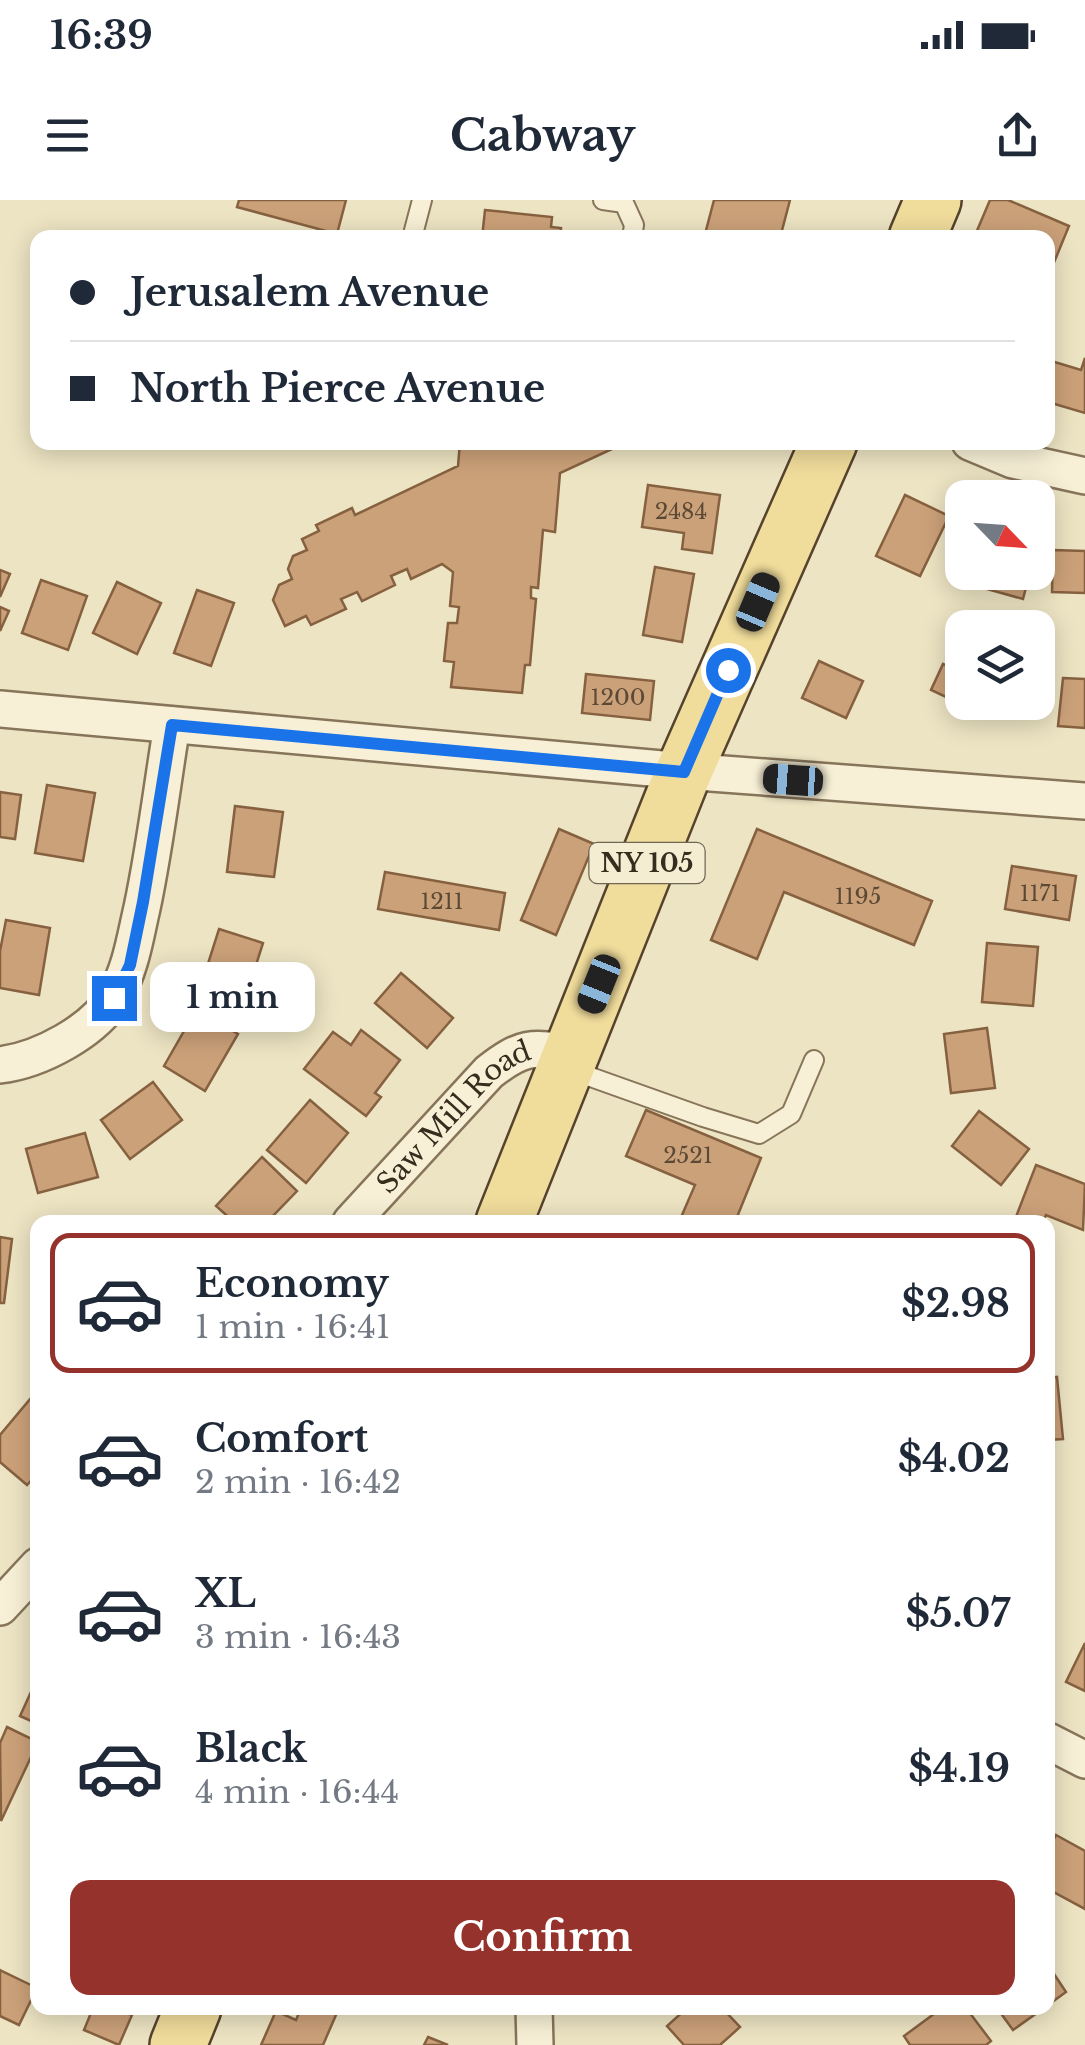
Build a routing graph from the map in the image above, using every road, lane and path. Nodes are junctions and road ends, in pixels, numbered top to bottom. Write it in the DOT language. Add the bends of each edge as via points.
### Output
graph roads {
  1 [pos="422,200"];
  2 [pos="603,200"];
  3 [pos="933,200"];
  4 [pos="414,230"];
  5 [pos="633,230"];
  6 [pos="920,230"];
  7 [pos="825,450"];
  8 [pos="989,450"];
  9 [pos="1085,476"];
  10 [pos="0,710"];
  11 [pos="172,725"];
  12 [pos="684,772"];
  13 [pos="1085,802"];
  14 [pos="814,1060"];
  15 [pos="568,1062"];
  16 [pos="0,1065"];
  17 [pos="357,1215"];
  18 [pos="507,1215"];
  19 [pos="30,1575"];
  20 [pos="0,1607"];
  21 [pos="1055,1745"];
  22 [pos="1085,1760"];
  23 [pos="190,2015"];
  24 [pos="534,2015"];
  25 [pos="178,2045"];
  26 [pos="534,2045"];
  1 -- 4 [label="lane"];
  2 -- 5 [label="lane" via="624,202"];
  3 -- 6 [label="main road"];
  7 -- 12 [label="main road, NY 105"];
  8 -- 9 [label="street"];
  10 -- 11 [label="street"];
  11 -- 12 [label="street"];
  11 -- 16 [label="street" via="130,965 114,998 64,1044"];
  12 -- 13 [label="street"];
  12 -- 15 [label="main road, NY 105"];
  14 -- 15 [label="lane" via="791,1114 759,1134"];
  15 -- 17 [label="street, Saw Mill Road" via="541,1048 508,1057"];
  15 -- 18 [label="main road, NY 105"];
  19 -- 20 [label="street"];
  21 -- 22 [label="street"];
  23 -- 25 [label="main road"];
  24 -- 26 [label="street"];
}
